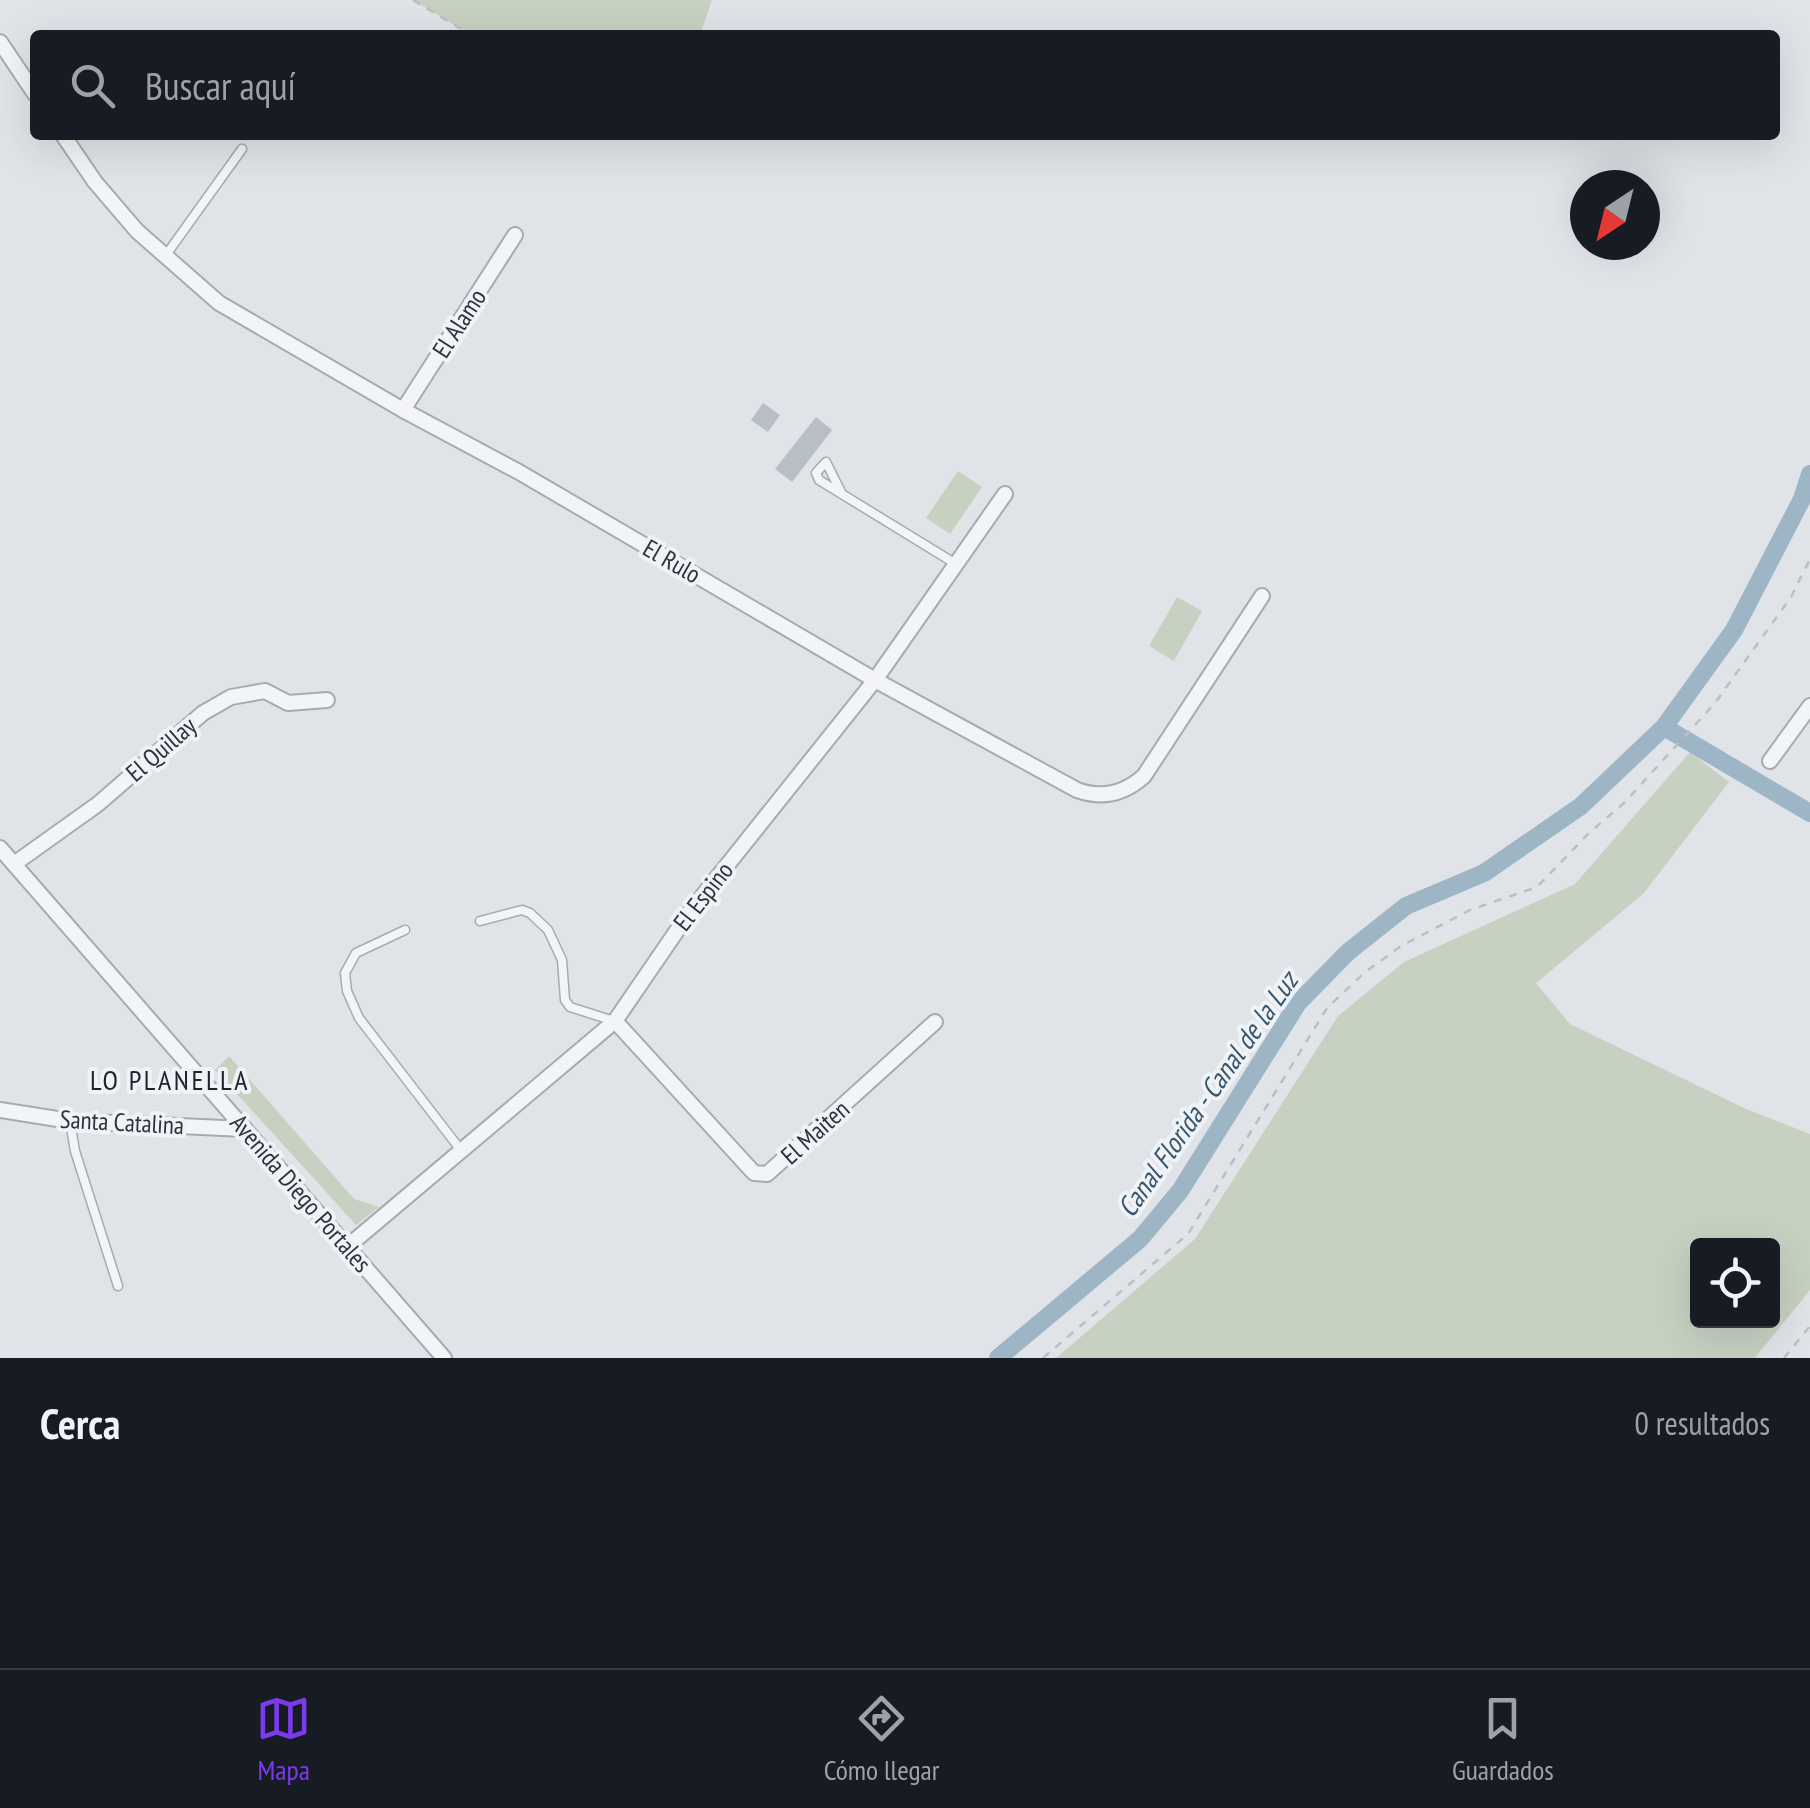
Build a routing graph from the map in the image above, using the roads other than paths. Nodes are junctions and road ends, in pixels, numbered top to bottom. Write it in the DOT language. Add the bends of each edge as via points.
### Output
graph roads {
  1 [pos="0,42"];
  2 [pos="30,87"];
  3 [pos="67,140"];
  4 [pos="242,149"];
  5 [pos="516,235"];
  6 [pos="164,257"];
  7 [pos="403,410"];
  8 [pos="842,494"];
  9 [pos="1004,494"];
  10 [pos="956,564"];
  11 [pos="1262,596"];
  12 [pos="875,680"];
  13 [pos="327,700"];
  14 [pos="1810,706"];
  15 [pos="1770,761"];
  16 [pos="0,848"];
  17 [pos="14,864"];
  18 [pos="480,921"];
  19 [pos="405,930"];
  20 [pos="615,1021"];
  21 [pos="935,1022"];
  22 [pos="0,1110"];
  23 [pos="70,1121"];
  24 [pos="245,1129"];
  25 [pos="460,1148"];
  26 [pos="347,1247"];
  27 [pos="118,1286"];
  28 [pos="444,1358"];
  1 -- 2 [label="street"];
  3 -- 6 [label="street, El Rulo" via="112,203"];
  4 -- 6 [label="lane"];
  5 -- 7 [label="street, El Alamo"];
  6 -- 7 [label="street, El Rulo" via="219,303"];
  7 -- 12 [label="street, El Rulo"];
  8 -- 10 [label="lane"];
  9 -- 10 [label="street, El Espino"];
  10 -- 12 [label="street, El Espino"];
  11 -- 12 [label="street, El Rulo" via="1150,768 1128,788 1109,794 1077,790"];
  12 -- 20 [label="street, El Espino" via="688,913"];
  13 -- 17 [label="street, El Quillay" via="288,703 265,692 231,697 202,713 98,804"];
  14 -- 15 [label="street"];
  16 -- 17 [label="street, Avenida Diego Portales"];
  17 -- 24 [label="street, Avenida Diego Portales"];
  18 -- 20 [label="lane" via="530,913 548,930 562,960 570,1007"];
  19 -- 25 [label="lane" via="356,953 345,973 346,991 358,1018"];
  20 -- 21 [label="street, El Maiten" via="754,1173 766,1174"];
  20 -- 25 [label="street, El Espino"];
  22 -- 23 [label="street, Santa Catalina"];
  23 -- 24 [label="street, Santa Catalina"];
  23 -- 27 [label="lane"];
  24 -- 26 [label="street, Avenida Diego Portales"];
  25 -- 26 [label="street, El Espino"];
  26 -- 28 [label="street, Avenida Diego Portales"];
}
